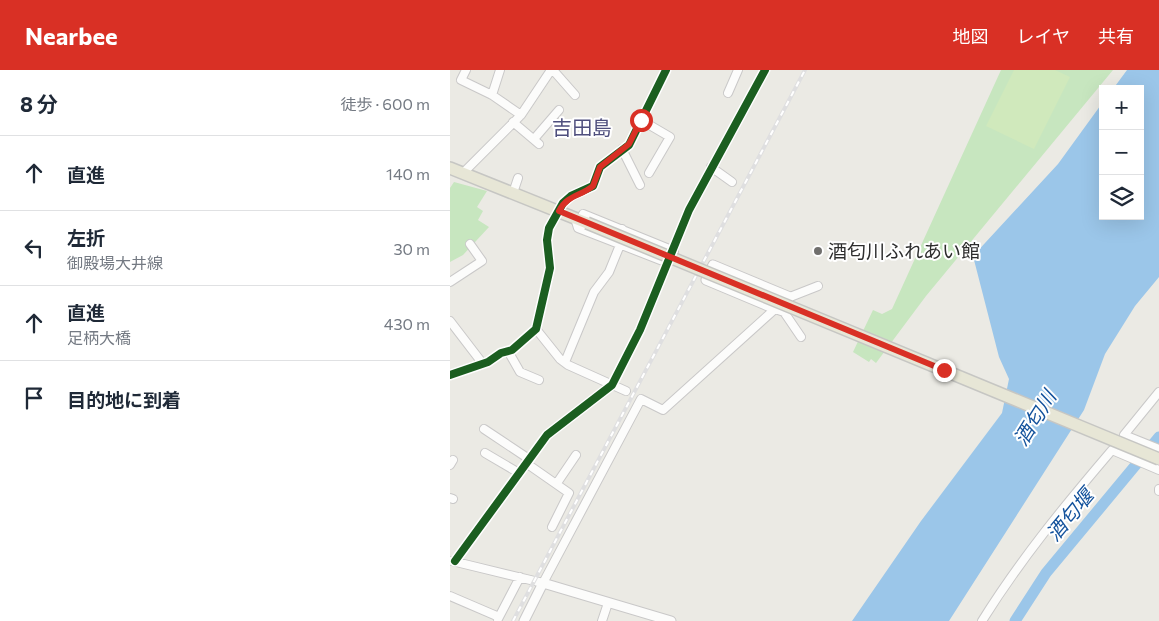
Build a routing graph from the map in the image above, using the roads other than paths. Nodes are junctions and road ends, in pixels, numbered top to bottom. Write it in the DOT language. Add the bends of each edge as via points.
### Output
graph roads {
  1 [pos="466,70"];
  2 [pos="500,70"];
  3 [pos="552,70"];
  4 [pos="657,70"];
  5 [pos="738,70"];
  6 [pos="765,70"];
  7 [pos="666,72"];
  8 [pos="728,93"];
  9 [pos="492,95"];
  10 [pos="575,95"];
  11 [pos="559,110"];
  12 [pos="521,115"];
  13 [pos="641,120"];
  14 [pos="513,122"];
  15 [pos="622,150"];
  16 [pos="450,168"];
  17 [pos="711,168"];
  18 [pos="463,173"];
  19 [pos="649,173"];
  20 [pos="518,178"];
  21 [pos="732,182"];
  22 [pos="640,185"];
  23 [pos="513,193"];
  24 [pos="559,211"];
  25 [pos="582,218"];
  26 [pos="622,229"];
  27 [pos="470,244"];
  28 [pos="620,245"];
  29 [pos="674,251"];
  30 [pos="668,263"];
  31 [pos="709,274"];
  32 [pos="450,282"];
  33 [pos="818,286"];
  34 [pos="790,297"];
  35 [pos="774,309"];
  36 [pos="784,312"];
  37 [pos="450,321"];
  38 [pos="536,329"];
  39 [pos="801,337"];
  40 [pos="508,351"];
  41 [pos="564,362"];
  42 [pos="483,364"];
  43 [pos="450,375"];
  44 [pos="539,380"];
  45 [pos="612,385"];
  46 [pos="626,390"];
  47 [pos="1159,392"];
  48 [pos="484,429"];
  49 [pos="1156,448"];
  50 [pos="484,453"];
  51 [pos="576,455"];
  52 [pos="1159,459"];
  53 [pos="527,461"];
  54 [pos="1159,470"];
  55 [pos="519,473"];
  56 [pos="557,483"];
  57 [pos="552,527"];
  58 [pos="452,561"];
  59 [pos="520,577"];
  60 [pos="543,583"];
  61 [pos="450,596"];
  62 [pos="608,603"];
  63 [pos="498,619"];
  64 [pos="524,621"];
  65 [pos="602,621"];
  66 [pos="671,621"];
  67 [pos="982,621"];
  1 -- 9 [label="street" via="461,80"];
  2 -- 9 [label="street"];
  3 -- 10 [label="street"];
  3 -- 12 [label="street"];
  4 -- 7 [label="street"];
  5 -- 8 [label="street"];
  6 -- 17 [label="street"];
  7 -- 13 [label="street"];
  9 -- 12 [label="street"];
  11 -- 14 [label="street" via="536,142"];
  12 -- 14 [label="street"];
  13 -- 15 [label="street" via="629,144"];
  13 -- 19 [label="street" via="670,138"];
  14 -- 18 [label="street"];
  15 -- 22 [label="street"];
  15 -- 24 [label="street" via="600,167 593,186 571,196"];
  16 -- 18 [label="main road"];
  17 -- 21 [label="street"];
  17 -- 29 [label="street" via="689,210"];
  18 -- 23 [label="main road"];
  20 -- 23 [label="street"];
  23 -- 24 [label="main road"];
  24 -- 25 [label="main road"];
  24 -- 38 [label="street" via="549,228 550,268"];
  25 -- 26 [label="street"];
  25 -- 28 [label="street" via="578,228"];
  25 -- 31 [label="main road, bridge"];
  26 -- 28 [label="street"];
  26 -- 29 [label="street"];
  27 -- 32 [label="street" via="482,261"];
  28 -- 30 [label="street"];
  28 -- 41 [label="street" via="609,272 594,292"];
  29 -- 30 [label="street"];
  30 -- 45 [label="street" via="640,330"];
  31 -- 34 [label="street" via="713,265"];
  31 -- 35 [label="street" via="706,280"];
  31 -- 52 [label="main road, bridge"];
  33 -- 34 [label="street"];
  34 -- 36 [label="street"];
  35 -- 36 [label="street"];
  35 -- 60 [label="street" via="663,410 639,398"];
  36 -- 39 [label="street"];
  37 -- 42 [label="street"];
  38 -- 40 [label="street"];
  38 -- 41 [label="street"];
  40 -- 42 [label="street"];
  40 -- 44 [label="street" via="520,372"];
  41 -- 45 [label="street"];
  42 -- 43 [label="street"];
  45 -- 46 [label="street"];
  45 -- 53 [label="street" via="556,427"];
  47 -- 49 [label="street" via="1124,435"];
  48 -- 53 [label="street"];
  50 -- 55 [label="street"];
  51 -- 56 [label="street"];
  53 -- 55 [label="street"];
  53 -- 56 [label="street"];
  54 -- 67 [label="street" via="1112,450 1013,573"];
  55 -- 58 [label="street"];
  56 -- 57 [label="street" via="569,493"];
  58 -- 59 [label="street"];
  59 -- 60 [label="street"];
  59 -- 63 [label="street"];
  60 -- 62 [label="street"];
  60 -- 64 [label="street"];
  61 -- 63 [label="street"];
  62 -- 65 [label="street"];
  62 -- 66 [label="street"];
}
